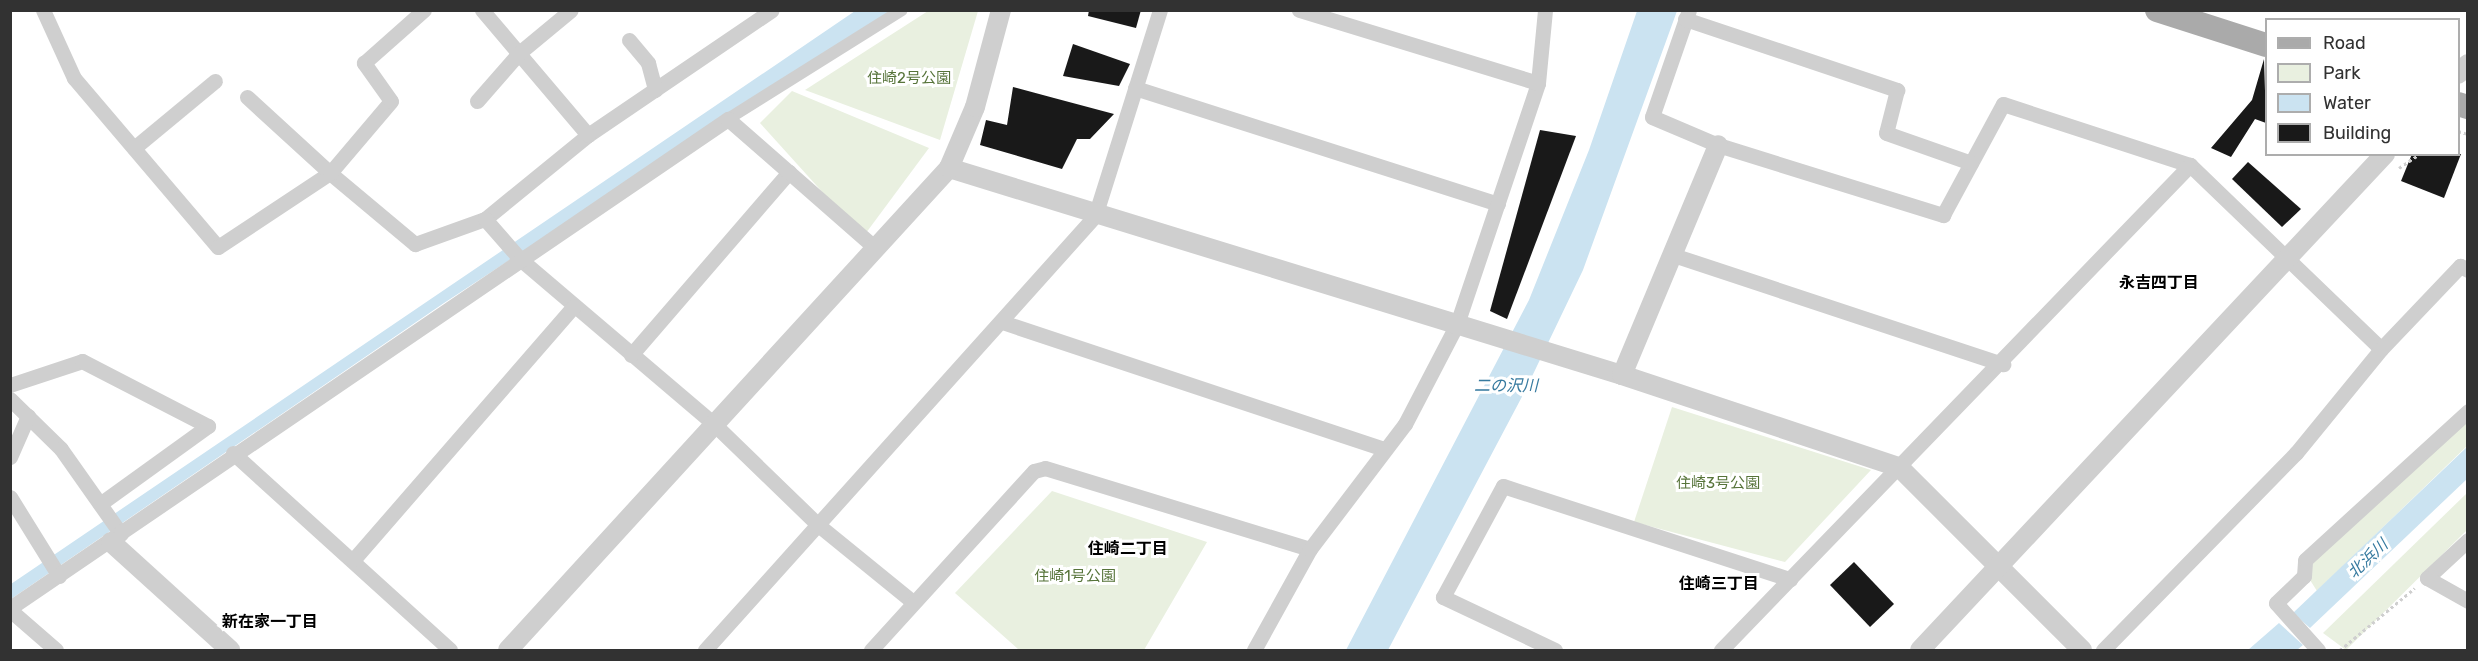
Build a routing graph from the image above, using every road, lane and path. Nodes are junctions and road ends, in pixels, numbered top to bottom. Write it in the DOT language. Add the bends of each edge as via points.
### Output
graph roads {
  1 [pos="43,10"];
  2 [pos="424,10"];
  3 [pos="482,10"];
  4 [pos="571,10"];
  5 [pos="772,10"];
  6 [pos="902,10"];
  7 [pos="1001,10"];
  8 [pos="1160,10"];
  9 [pos="1299,10"];
  10 [pos="1545,10"];
  11 [pos="2157,10"];
  12 [pos="1687,15"];
  13 [pos="629,40"];
  14 [pos="2265,45"];
  15 [pos="519,53"];
  16 [pos="215,81"];
  17 [pos="1538,83"];
  18 [pos="1135,88"];
  19 [pos="655,90"];
  20 [pos="247,97"];
  21 [pos="477,101"];
  22 [pos="728,119"];
  23 [pos="588,135"];
  24 [pos="1718,145"];
  25 [pos="134,148"];
  26 [pos="2383,156"];
  27 [pos="1971,163"];
  28 [pos="2190,165"];
  29 [pos="949,168"];
  30 [pos="789,172"];
  31 [pos="330,173"];
  32 [pos="1498,204"];
  33 [pos="1095,216"];
  34 [pos="485,219"];
  35 [pos="874,247"];
  36 [pos="1672,255"];
  37 [pos="2289,256"];
  38 [pos="520,259"];
  39 [pos="2468,270"];
  40 [pos="574,306"];
  41 [pos="1002,322"];
  42 [pos="1457,324"];
  43 [pos="2381,349"];
  44 [pos="632,355"];
  45 [pos="2002,364"];
  46 [pos="1622,375"];
  47 [pos="10,385"];
  48 [pos="10,399"];
  49 [pos="2468,411"];
  50 [pos="28,416"];
  51 [pos="716,426"];
  52 [pos="1384,449"];
  53 [pos="233,453"];
  54 [pos="10,457"];
  55 [pos="1899,467"];
  56 [pos="10,497"];
  57 [pos="100,504"];
  58 [pos="817,524"];
  59 [pos="116,538"];
  60 [pos="2468,540"];
  61 [pos="1310,549"];
  62 [pos="354,559"];
  63 [pos="2000,568"];
  64 [pos="60,576"];
  65 [pos="2427,578"];
  66 [pos="1790,579"];
  67 [pos="2468,601"];
  68 [pos="913,602"];
  69 [pos="10,609"];
  70 [pos="56,651"];
  71 [pos="230,651"];
  72 [pos="450,651"];
  73 [pos="508,651"];
  74 [pos="705,651"];
  75 [pos="871,651"];
  76 [pos="1254,651"];
  77 [pos="1555,651"];
  78 [pos="1721,651"];
  79 [pos="1920,651"];
  80 [pos="2082,651"];
  81 [pos="2103,651"];
  82 [pos="2318,651"];
  83 [pos="2340,651"];
  1 -- 25 [label="street" via="74,78"];
  2 -- 31 [label="street" via="364,63 391,100"];
  3 -- 15 [label="street"];
  4 -- 15 [label="street"];
  5 -- 19 [label="street"];
  6 -- 22 [label="street"];
  7 -- 29 [label="street" via="975,106"];
  8 -- 18 [label="street"];
  9 -- 17 [label="street"];
  10 -- 17 [label="street"];
  11 -- 14 [label="main road"];
  12 -- 24 [label="street" via="1652,117"];
  12 -- 27 [label="street" via="1897,90 1886,133"];
  13 -- 19 [label="street" via="648,63"];
  15 -- 21 [label="street"];
  15 -- 23 [label="street"];
  16 -- 25 [label="street"];
  17 -- 32 [label="street"];
  18 -- 32 [label="street"];
  18 -- 33 [label="street"];
  19 -- 23 [label="street"];
  20 -- 31 [label="street"];
  22 -- 30 [label="street"];
  22 -- 38 [label="street"];
  23 -- 34 [label="street"];
  24 -- 27 [label="street" via="1943,215"];
  24 -- 36 [label="street"];
  25 -- 31 [label="street" via="218,247"];
  26 -- 37 [label="street"];
  27 -- 28 [label="street" via="2002,104"];
  28 -- 37 [label="street"];
  28 -- 45 [label="street"];
  29 -- 33 [label="street"];
  29 -- 35 [label="street"];
  30 -- 35 [label="street"];
  30 -- 44 [label="street"];
  31 -- 34 [label="street" via="415,243"];
  32 -- 42 [label="street"];
  33 -- 41 [label="street"];
  33 -- 42 [label="street"];
  34 -- 38 [label="street"];
  35 -- 51 [label="street"];
  36 -- 45 [label="street"];
  36 -- 46 [label="street"];
  37 -- 43 [label="street"];
  37 -- 63 [label="street"];
  38 -- 40 [label="street"];
  38 -- 53 [label="street"];
  39 -- 43 [label="street" via="2460,266"];
  40 -- 44 [label="street"];
  40 -- 62 [label="street"];
  41 -- 52 [label="street"];
  41 -- 58 [label="street"];
  42 -- 46 [label="street"];
  42 -- 52 [label="street" via="1405,424"];
  43 -- 81 [label="street" via="2296,453"];
  44 -- 51 [label="street"];
  45 -- 55 [label="street"];
  46 -- 55 [label="street"];
  47 -- 57 [label="street" via="81,361 208,426"];
  48 -- 50 [label="street"];
  49 -- 82 [label="street" via="2305,560 2304,576 2276,603"];
  50 -- 54 [label="street"];
  50 -- 57 [label="street" via="61,448"];
  51 -- 58 [label="street"];
  51 -- 73 [label="street"];
  52 -- 61 [label="street"];
  53 -- 59 [label="street"];
  53 -- 62 [label="street"];
  55 -- 63 [label="street"];
  55 -- 66 [label="street"];
  56 -- 64 [label="street"];
  57 -- 59 [label="street"];
  58 -- 68 [label="street"];
  58 -- 74 [label="street"];
  59 -- 64 [label="street"];
  59 -- 71 [label="street"];
  60 -- 65 [label="street"];
  61 -- 68 [label="street" via="1045,468 1034,471"];
  61 -- 76 [label="street"];
  62 -- 72 [label="street"];
  63 -- 79 [label="street"];
  63 -- 80 [label="street"];
  64 -- 69 [label="street"];
  65 -- 67 [label="street"];
  65 -- 83 [label="path"];
  66 -- 77 [label="street" via="1503,486 1443,597"];
  66 -- 78 [label="street"];
  68 -- 75 [label="street"];
  69 -- 70 [label="street"];
}
